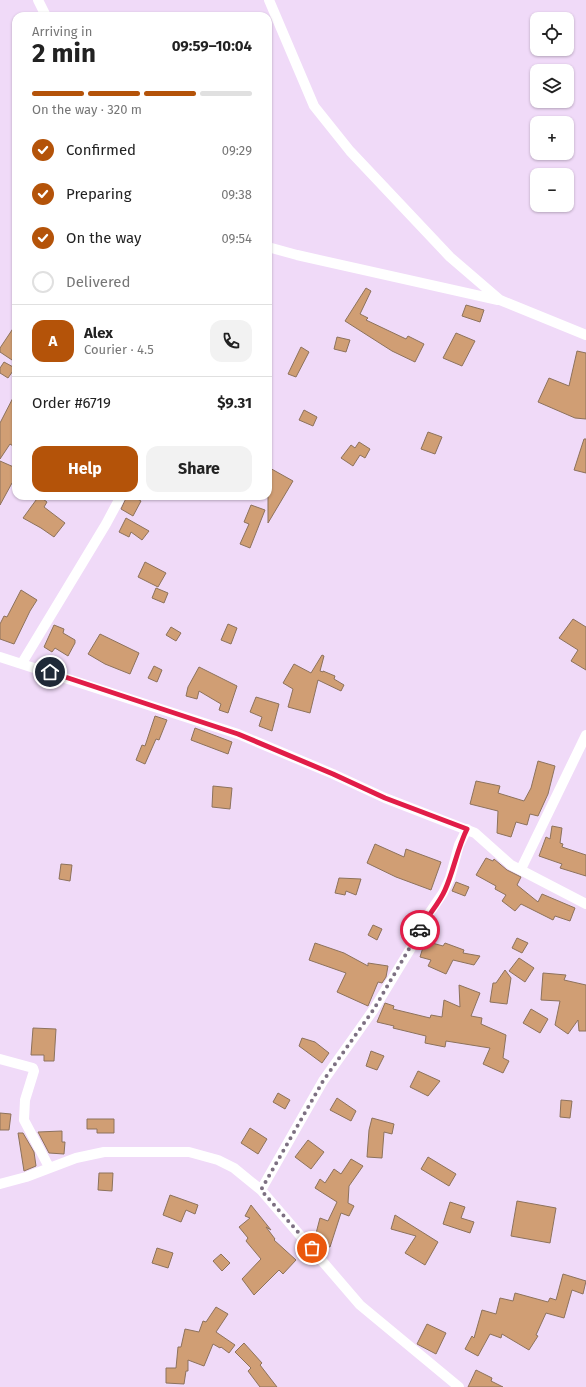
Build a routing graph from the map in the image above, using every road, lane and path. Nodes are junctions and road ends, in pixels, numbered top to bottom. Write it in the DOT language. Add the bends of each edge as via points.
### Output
graph roads {
  1 [pos="38,0"];
  2 [pos="269,0"];
  3 [pos="44,12"];
  4 [pos="272,248"];
  5 [pos="500,300"];
  6 [pos="586,335"];
  7 [pos="119,500"];
  8 [pos="0,657"];
  9 [pos="22,663"];
  10 [pos="586,735"];
  11 [pos="467,829"];
  12 [pos="521,869"];
  13 [pos="586,904"];
  14 [pos="0,1059"];
  15 [pos="49,1167"];
  16 [pos="0,1184"];
  17 [pos="261,1190"];
  18 [pos="459,1387"];
  1 -- 3 [label="street"];
  2 -- 5 [label="street" via="314,106 350,151 450,257"];
  4 -- 5 [label="street"];
  5 -- 6 [label="street"];
  7 -- 9 [label="street"];
  8 -- 9 [label="street"];
  9 -- 11 [label="street" via="238,734 385,798"];
  10 -- 12 [label="street"];
  11 -- 12 [label="street" via="475,832 511,865"];
  11 -- 17 [label="street" via="443,894 426,918 374,1009 323,1081"];
  12 -- 13 [label="street"];
  14 -- 15 [label="street" via="33,1068 25,1100 24,1120"];
  15 -- 16 [label="street"];
  15 -- 17 [label="street" via="104,1152 189,1152 218,1160 234,1168"];
  17 -- 18 [label="street" via="360,1305"];
}
